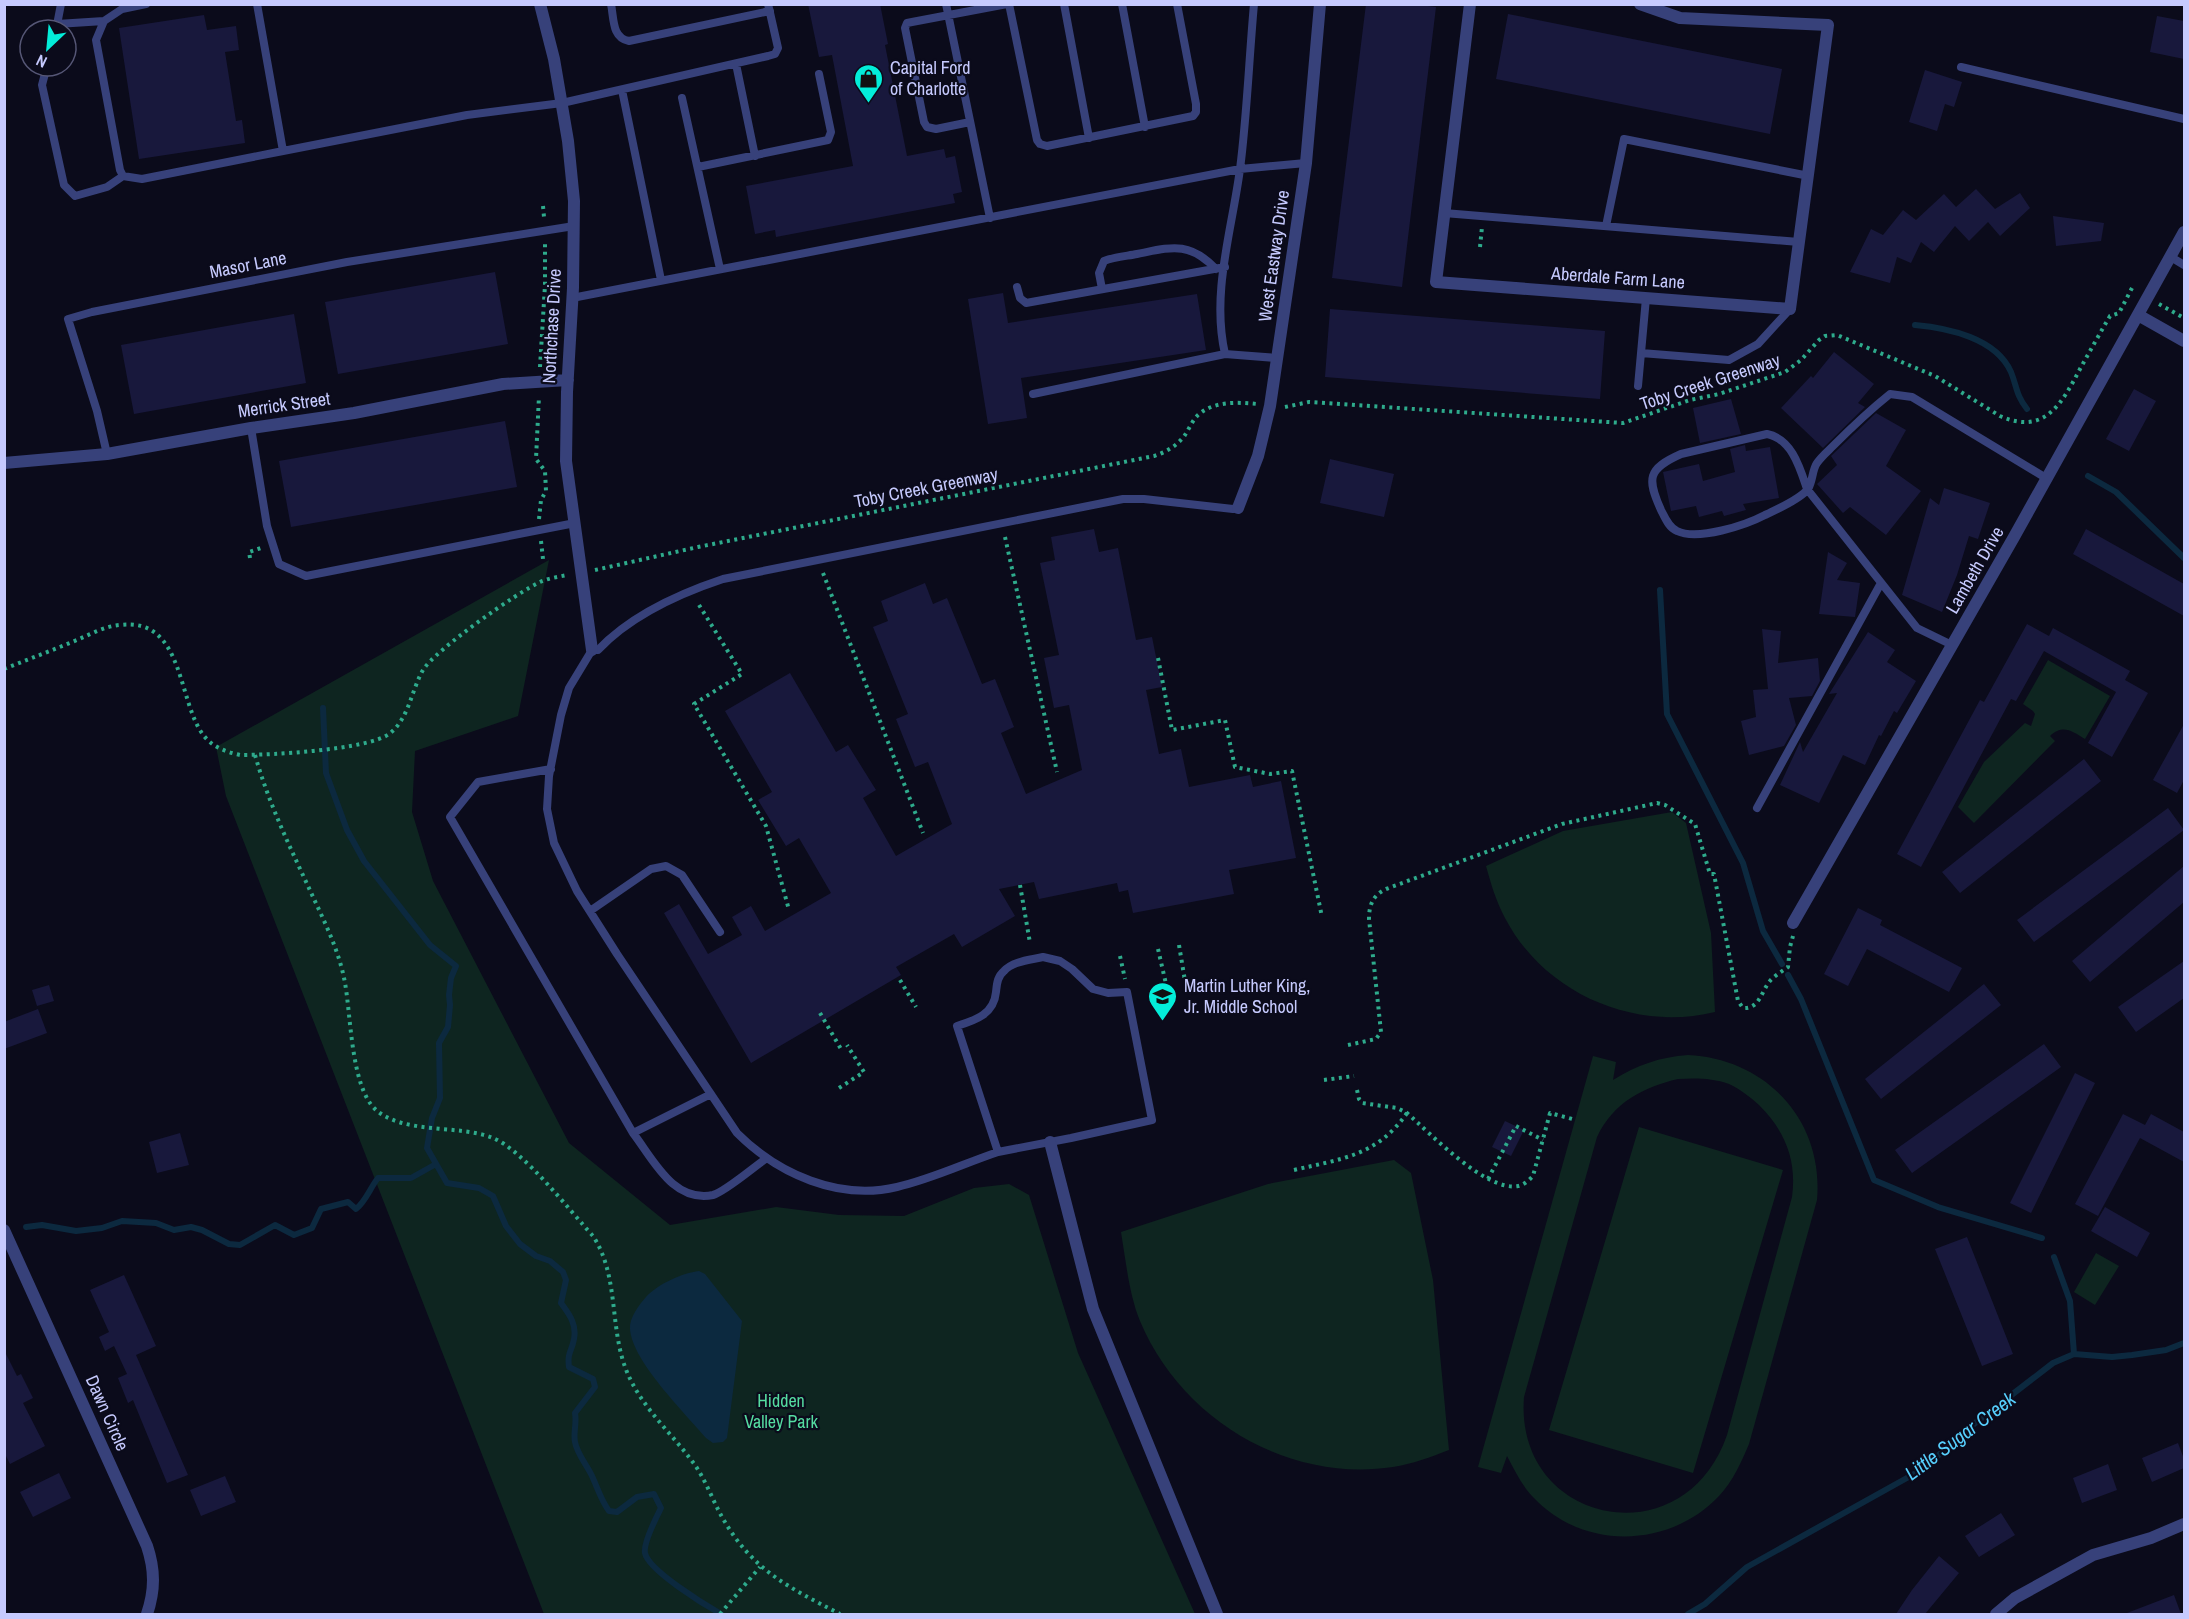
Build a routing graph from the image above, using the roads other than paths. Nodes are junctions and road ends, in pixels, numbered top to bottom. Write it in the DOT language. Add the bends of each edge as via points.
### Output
graph roads {
  1 [pos="146,4"];
  2 [pos="256,4"];
  3 [pos="540,4"];
  4 [pos="611,4"];
  5 [pos="946,4"];
  6 [pos="1008,4"];
  7 [pos="1064,4"];
  8 [pos="1122,4"];
  9 [pos="1178,4"];
  10 [pos="1254,4"];
  11 [pos="1320,4"];
  12 [pos="1470,4"];
  13 [pos="1640,4"];
  14 [pos="769,8"];
  15 [pos="948,14"];
  16 [pos="104,21"];
  17 [pos="78,24"];
  18 [pos="736,64"];
  19 [pos="1961,68"];
  20 [pos="819,74"];
  21 [pos="44,78"];
  22 [pos="621,90"];
  23 [pos="682,98"];
  24 [pos="561,103"];
  25 [pos="2184,119"];
  26 [pos="970,122"];
  27 [pos="1145,127"];
  28 [pos="1089,138"];
  29 [pos="283,151"];
  30 [pos="755,156"];
  31 [pos="1306,163"];
  32 [pos="698,167"];
  33 [pos="1240,169"];
  34 [pos="123,176"];
  35 [pos="1809,176"];
  36 [pos="1444,213"];
  37 [pos="990,218"];
  38 [pos="574,226"];
  39 [pos="1606,226"];
  40 [pos="2184,232"];
  41 [pos="1799,242"];
  42 [pos="2171,257"];
  43 [pos="2184,265"];
  44 [pos="1220,268"];
  45 [pos="720,269"];
  46 [pos="661,280"];
  47 [pos="1017,287"];
  48 [pos="1102,289"];
  49 [pos="572,297"];
  50 [pos="1646,298"];
  51 [pos="1790,309"];
  52 [pos="2138,315"];
  53 [pos="2184,341"];
  54 [pos="1641,353"];
  55 [pos="1225,354"];
  56 [pos="1277,358"];
  57 [pos="568,380"];
  58 [pos="1638,386"];
  59 [pos="1033,394"];
  60 [pos="251,428"];
  61 [pos="107,454"];
  62 [pos="4,463"];
  63 [pos="2048,475"];
  64 [pos="1808,489"];
  65 [pos="1238,508"];
  66 [pos="574,523"];
  67 [pos="1881,583"];
  68 [pos="1952,645"];
  69 [pos="592,651"];
  70 [pos="551,770"];
  71 [pos="1757,808"];
  72 [pos="590,911"];
  73 [pos="1793,923"];
  74 [pos="720,932"];
  75 [pos="711,1094"];
  76 [pos="633,1133"];
  77 [pos="1050,1142"];
  78 [pos="998,1152"];
  79 [pos="766,1158"];
  80 [pos="4,1230"];
  81 [pos="2184,1524"];
  82 [pos="147,1614"];
  83 [pos="1217,1614"];
  84 [pos="1996,1614"];
  1 -- 16 [label="lane" via="122,9"];
  2 -- 29 [label="lane"];
  3 -- 24 [label="street, Northchase Drive"];
  4 -- 14 [label="lane" via="617,35 629,41"];
  5 -- 15 [label="lane"];
  6 -- 15 [label="lane"];
  6 -- 28 [label="lane" via="1038,142 1047,146"];
  7 -- 28 [label="lane"];
  8 -- 27 [label="lane"];
  9 -- 27 [label="lane" via="1196,112 1186,119"];
  10 -- 33 [label="lane"];
  11 -- 31 [label="street, West Eastway Drive"];
  12 -- 36 [label="street, Aberdale Farm Lane"];
  13 -- 35 [label="street" via="1680,18 1828,25"];
  14 -- 18 [label="lane" via="777,52"];
  15 -- 26 [label="lane"];
  15 -- 26 [label="lane" via="909,22 905,30 927,127 936,129"];
  16 -- 17 [label="lane"];
  16 -- 34 [label="lane" via="96,40"];
  18 -- 22 [label="lane"];
  18 -- 30 [label="lane"];
  19 -- 25 [label="lane"];
  20 -- 30 [label="lane" via="830,138"];
  21 -- 34 [label="lane" via="42,85 64,184 75,196 107,187"];
  22 -- 24 [label="lane"];
  22 -- 46 [label="lane"];
  23 -- 32 [label="lane"];
  24 -- 29 [label="lane" via="467,115"];
  24 -- 38 [label="street, Northchase Drive"];
  26 -- 37 [label="lane"];
  27 -- 28 [label="lane"];
  29 -- 34 [label="lane" via="168,175 142,179"];
  30 -- 32 [label="lane"];
  31 -- 33 [label="lane"];
  31 -- 56 [label="street, West Eastway Drive"];
  32 -- 45 [label="lane"];
  33 -- 37 [label="lane"];
  33 -- 44 [label="lane"];
  35 -- 39 [label="lane" via="1624,139"];
  35 -- 41 [label="street"];
  36 -- 39 [label="lane"];
  36 -- 50 [label="street, Aberdale Farm Lane" via="1436,282"];
  37 -- 45 [label="lane"];
  38 -- 49 [label="street, Northchase Drive"];
  38 -- 61 [label="lane, Masor Lane" via="335,264 68,319"];
  39 -- 41 [label="lane"];
  40 -- 42 [label="street, Lambeth Drive"];
  41 -- 51 [label="street"];
  42 -- 43 [label="lane"];
  42 -- 52 [label="street, Lambeth Drive"];
  44 -- 48 [label="lane"];
  44 -- 48 [label="lane" via="1191,250 1174,247 1104,261 1099,273"];
  44 -- 55 [label="lane"];
  45 -- 46 [label="lane"];
  46 -- 49 [label="lane"];
  47 -- 48 [label="lane" via="1026,303"];
  49 -- 57 [label="street, Northchase Drive"];
  50 -- 51 [label="street, Aberdale Farm Lane"];
  50 -- 54 [label="lane"];
  51 -- 54 [label="lane" via="1758,344 1729,360"];
  52 -- 53 [label="street"];
  52 -- 63 [label="street, Lambeth Drive"];
  54 -- 58 [label="lane"];
  55 -- 56 [label="lane"];
  55 -- 59 [label="lane"];
  56 -- 65 [label="street, West Eastway Drive" via="1258,456"];
  57 -- 60 [label="street, Merrick Street" via="504,384"];
  57 -- 66 [label="street, Northchase Drive" via="566,461"];
  60 -- 61 [label="street, Merrick Street"];
  60 -- 66 [label="lane" via="267,526 279,564 306,576"];
  61 -- 62 [label="street, Merrick Street"];
  63 -- 64 [label="lane" via="1912,397 1890,394 1817,463"];
  63 -- 68 [label="street, Lambeth Drive"];
  64 -- 64 [label="lane" via="1787,447 1776,436 1767,434 1667,460 1652,476 1651,485 1665,518 1674,530 1684,534 1730,528 1765,516"];
  64 -- 67 [label="lane"];
  65 -- 69 [label="lane" via="1116,500 723,579 685,592 624,626"];
  66 -- 69 [label="street, Northchase Drive"];
  67 -- 68 [label="lane" via="1917,628"];
  67 -- 71 [label="lane"];
  68 -- 73 [label="street, Lambeth Drive"];
  69 -- 70 [label="lane" via="569,688"];
  70 -- 72 [label="lane" via="547,809 554,843"];
  70 -- 76 [label="lane" via="478,782 450,817"];
  72 -- 74 [label="lane" via="651,869 666,866 682,875"];
  72 -- 75 [label="lane"];
  75 -- 76 [label="lane"];
  75 -- 79 [label="lane" via="737,1133"];
  76 -- 79 [label="lane" via="671,1185 690,1194 713,1195"];
  77 -- 78 [label="lane"];
  77 -- 78 [label="lane" via="1152,1120 1127,992 1108,993 1094,988 1060,961 1043,957 1003,971 996,982 992,1008 957,1026"];
  77 -- 83 [label="street" via="1093,1309"];
  78 -- 79 [label="lane" via="898,1187 872,1191 817,1183"];
  80 -- 82 [label="street, Dawn Circle" via="147,1546 154,1579"];
  81 -- 84 [label="street" via="2093,1555 2024,1592"];
}
